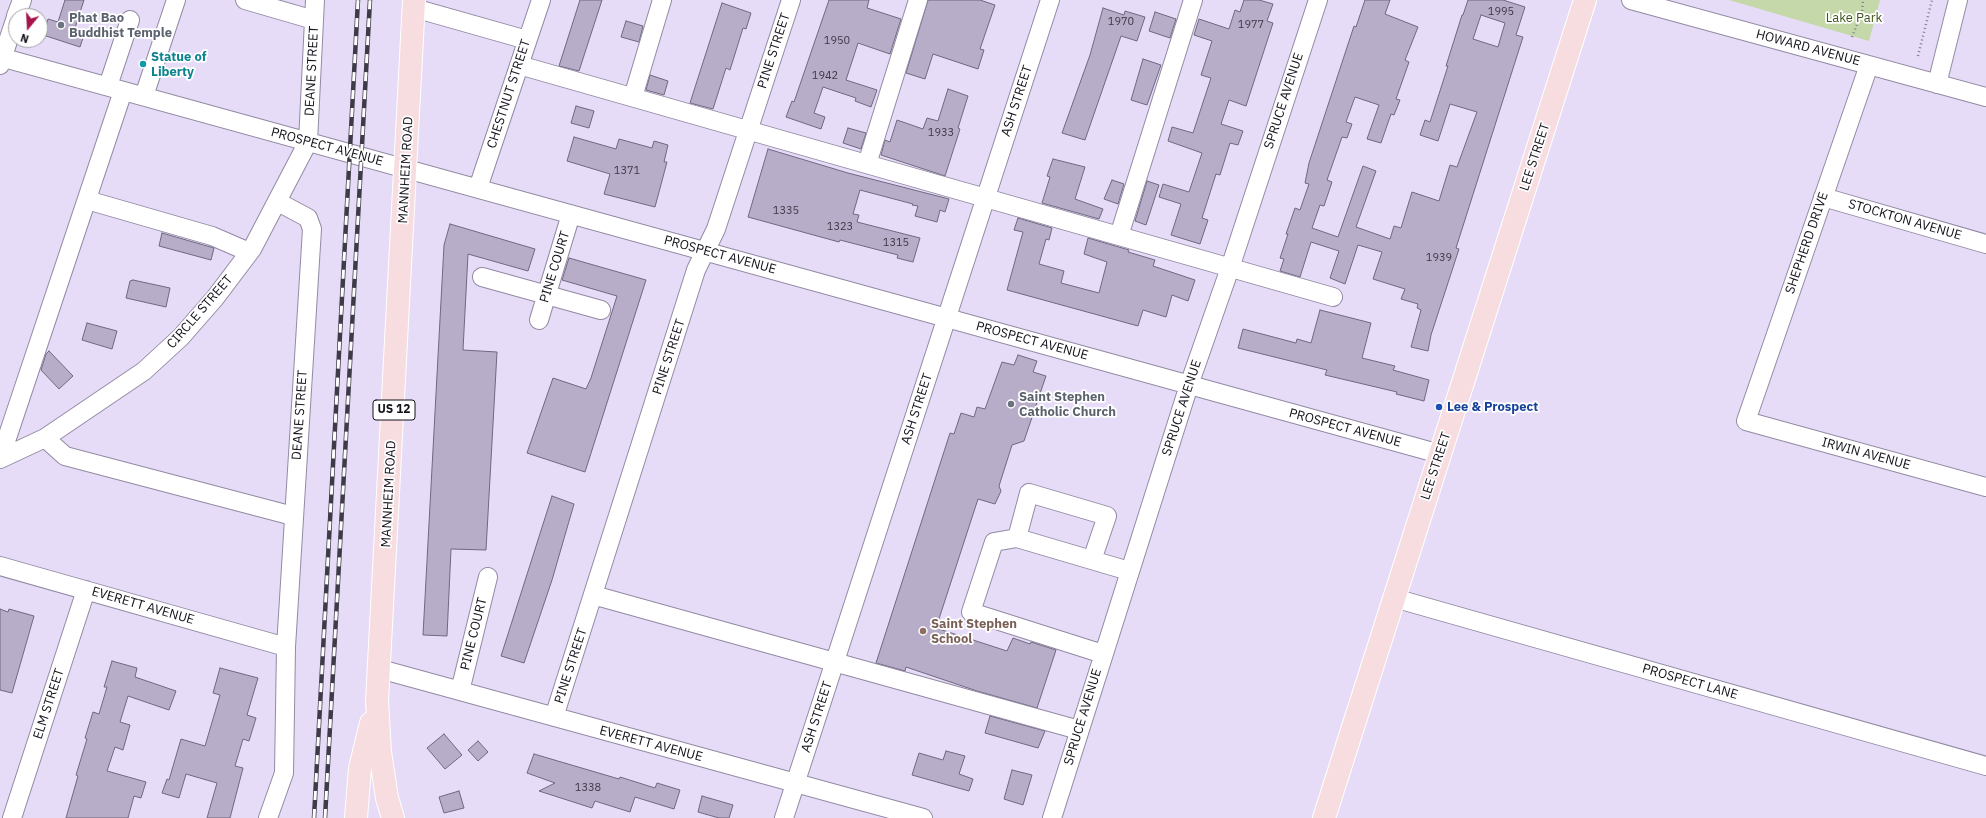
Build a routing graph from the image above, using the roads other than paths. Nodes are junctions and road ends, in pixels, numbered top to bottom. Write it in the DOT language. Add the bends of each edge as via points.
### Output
graph roads {
  1 [pos="176,0"];
  2 [pos="245,0"];
  3 [pos="315,0"];
  4 [pos="541,0"];
  5 [pos="662,0"];
  6 [pos="790,0"];
  7 [pos="918,0"];
  8 [pos="1050,0"];
  9 [pos="1193,0"];
  10 [pos="1318,0"];
  11 [pos="1585,0"];
  12 [pos="1631,0"];
  13 [pos="1958,0"];
  14 [pos="414,4"];
  15 [pos="130,20"];
  16 [pos="314,20"];
  17 [pos="8,39"];
  18 [pos="527,40"];
  19 [pos="1,60"];
  20 [pos="519,65"];
  21 [pos="1869,65"];
  22 [pos="1937,84"];
  23 [pos="116,88"];
  24 [pos="144,96"];
  25 [pos="633,97"];
  26 [pos="1986,97"];
  27 [pos="748,130"];
  28 [pos="308,142"];
  29 [pos="867,164"];
  30 [pos="406,168"];
  31 [pos="478,188"];
  32 [pos="1823,197"];
  33 [pos="985,198"];
  34 [pos="87,200"];
  35 [pos="278,202"];
  36 [pos="572,214"];
  37 [pos="1119,236"];
  38 [pos="1986,244"];
  39 [pos="249,252"];
  40 [pos="705,252"];
  41 [pos="1230,268"];
  42 [pos="482,277"];
  43 [pos="547,295"];
  44 [pos="1333,297"];
  45 [pos="601,310"];
  46 [pos="946,318"];
  47 [pos="539,320"];
  48 [pos="1189,385"];
  49 [pos="1746,421"];
  50 [pos="45,438"];
  51 [pos="1440,454"];
  52 [pos="0,459"];
  53 [pos="1986,487"];
  54 [pos="293,516"];
  55 [pos="1016,538"];
  56 [pos="1092,560"];
  57 [pos="0,566"];
  58 [pos="1129,572"];
  59 [pos="488,577"];
  60 [pos="86,590"];
  61 [pos="593,595"];
  62 [pos="1394,598"];
  63 [pos="286,647"];
  64 [pos="1103,654"];
  65 [pos="835,661"];
  66 [pos="380,669"];
  67 [pos="460,691"];
  68 [pos="377,701"];
  69 [pos="554,717"];
  70 [pos="1079,730"];
  71 [pos="1986,766"];
  72 [pos="796,783"];
  73 [pos="12,818"];
  74 [pos="268,818"];
  75 [pos="356,818"];
  76 [pos="393,818"];
  77 [pos="784,818"];
  78 [pos="923,818"];
  79 [pos="1052,818"];
  80 [pos="1324,818"];
  1 -- 24 [label="street"];
  2 -- 16 [label="street"];
  3 -- 16 [label="street, DEANE STREET"];
  4 -- 18 [label="street, CHESTNUT STREET"];
  5 -- 25 [label="street"];
  6 -- 27 [label="street, PINE STREET"];
  7 -- 29 [label="street"];
  8 -- 33 [label="street, ASH STREET"];
  9 -- 37 [label="street"];
  10 -- 41 [label="street, SPRUCE AVENUE"];
  11 -- 51 [label="main road, LEE STREET"];
  12 -- 21 [label="street, HOWARD AVENUE"];
  13 -- 22 [label="street"];
  14 -- 18 [label="street"];
  14 -- 30 [label="main road, MANNHEIM ROAD / US 12"];
  15 -- 23 [label="street"];
  16 -- 28 [label="street, DEANE STREET"];
  17 -- 19 [label="street"];
  18 -- 20 [label="street, CHESTNUT STREET"];
  19 -- 23 [label="street, PROSPECT AVENUE"];
  20 -- 25 [label="street"];
  20 -- 31 [label="street, CHESTNUT STREET"];
  21 -- 22 [label="street, HOWARD AVENUE"];
  21 -- 32 [label="street, SHEPHERD DRIVE"];
  22 -- 26 [label="street, HOWARD AVENUE"];
  23 -- 24 [label="street, PROSPECT AVENUE"];
  23 -- 34 [label="street"];
  24 -- 28 [label="street, PROSPECT AVENUE"];
  25 -- 27 [label="street"];
  27 -- 29 [label="street"];
  27 -- 40 [label="street, PINE STREET" via="716,229"];
  28 -- 30 [label="street, PROSPECT AVENUE"];
  28 -- 35 [label="street, CIRCLE STREET"];
  29 -- 33 [label="street"];
  30 -- 31 [label="street, PROSPECT AVENUE"];
  30 -- 66 [label="main road, MANNHEIM ROAD / US 12"];
  31 -- 36 [label="street, PROSPECT AVENUE"];
  32 -- 38 [label="street, STOCKTON AVENUE"];
  32 -- 49 [label="street, SHEPHERD DRIVE"];
  33 -- 37 [label="street"];
  33 -- 46 [label="street, ASH STREET"];
  34 -- 39 [label="street" via="212,236"];
  34 -- 52 [label="street"];
  35 -- 39 [label="street, CIRCLE STREET"];
  35 -- 54 [label="street, DEANE STREET" via="308,218 312,229"];
  36 -- 40 [label="street, PROSPECT AVENUE"];
  36 -- 43 [label="street, PINE COURT"];
  37 -- 41 [label="street"];
  39 -- 50 [label="street, CIRCLE STREET" via="215,298 181,337 144,371"];
  40 -- 46 [label="street, PROSPECT AVENUE"];
  40 -- 61 [label="street, PINE STREET" via="696,270"];
  41 -- 44 [label="street"];
  41 -- 48 [label="street, SPRUCE AVENUE"];
  42 -- 43 [label="street"];
  43 -- 45 [label="street"];
  43 -- 47 [label="street, PINE COURT"];
  46 -- 48 [label="street, PROSPECT AVENUE"];
  46 -- 65 [label="street, ASH STREET"];
  48 -- 51 [label="street, PROSPECT AVENUE"];
  48 -- 58 [label="street, SPRUCE AVENUE"];
  49 -- 53 [label="street, IRWIN AVENUE"];
  50 -- 52 [label="street, CIRCLE STREET"];
  50 -- 54 [label="street" via="65,456"];
  51 -- 62 [label="main road, LEE STREET"];
  54 -- 63 [label="street, DEANE STREET"];
  55 -- 56 [label="street"];
  55 -- 56 [label="street" via="1029,493 1107,516"];
  55 -- 64 [label="street" via="994,542 971,612"];
  56 -- 58 [label="street"];
  57 -- 60 [label="street, EVERETT AVENUE"];
  58 -- 64 [label="street, SPRUCE AVENUE"];
  59 -- 67 [label="street, PINE COURT"];
  60 -- 63 [label="street, EVERETT AVENUE"];
  60 -- 73 [label="street, ELM STREET"];
  61 -- 65 [label="street"];
  61 -- 69 [label="street, PINE STREET"];
  62 -- 71 [label="street, PROSPECT LANE"];
  62 -- 80 [label="main road, LEE STREET"];
  63 -- 74 [label="street" via="284,773"];
  64 -- 70 [label="street, SPRUCE AVENUE"];
  65 -- 70 [label="street"];
  65 -- 72 [label="street, ASH STREET"];
  66 -- 67 [label="street, EVERETT AVENUE"];
  66 -- 68 [label="main road, MANNHEIM ROAD / US 12"];
  67 -- 69 [label="street, EVERETT AVENUE"];
  68 -- 75 [label="main road" via="360,768"];
  68 -- 76 [label="main road, MANNHEIM ROAD / US 12" via="380,752 387,798"];
  69 -- 72 [label="street, EVERETT AVENUE"];
  70 -- 79 [label="street, SPRUCE AVENUE"];
  72 -- 77 [label="street, ASH STREET"];
  72 -- 78 [label="street, EVERETT AVENUE"];
}
